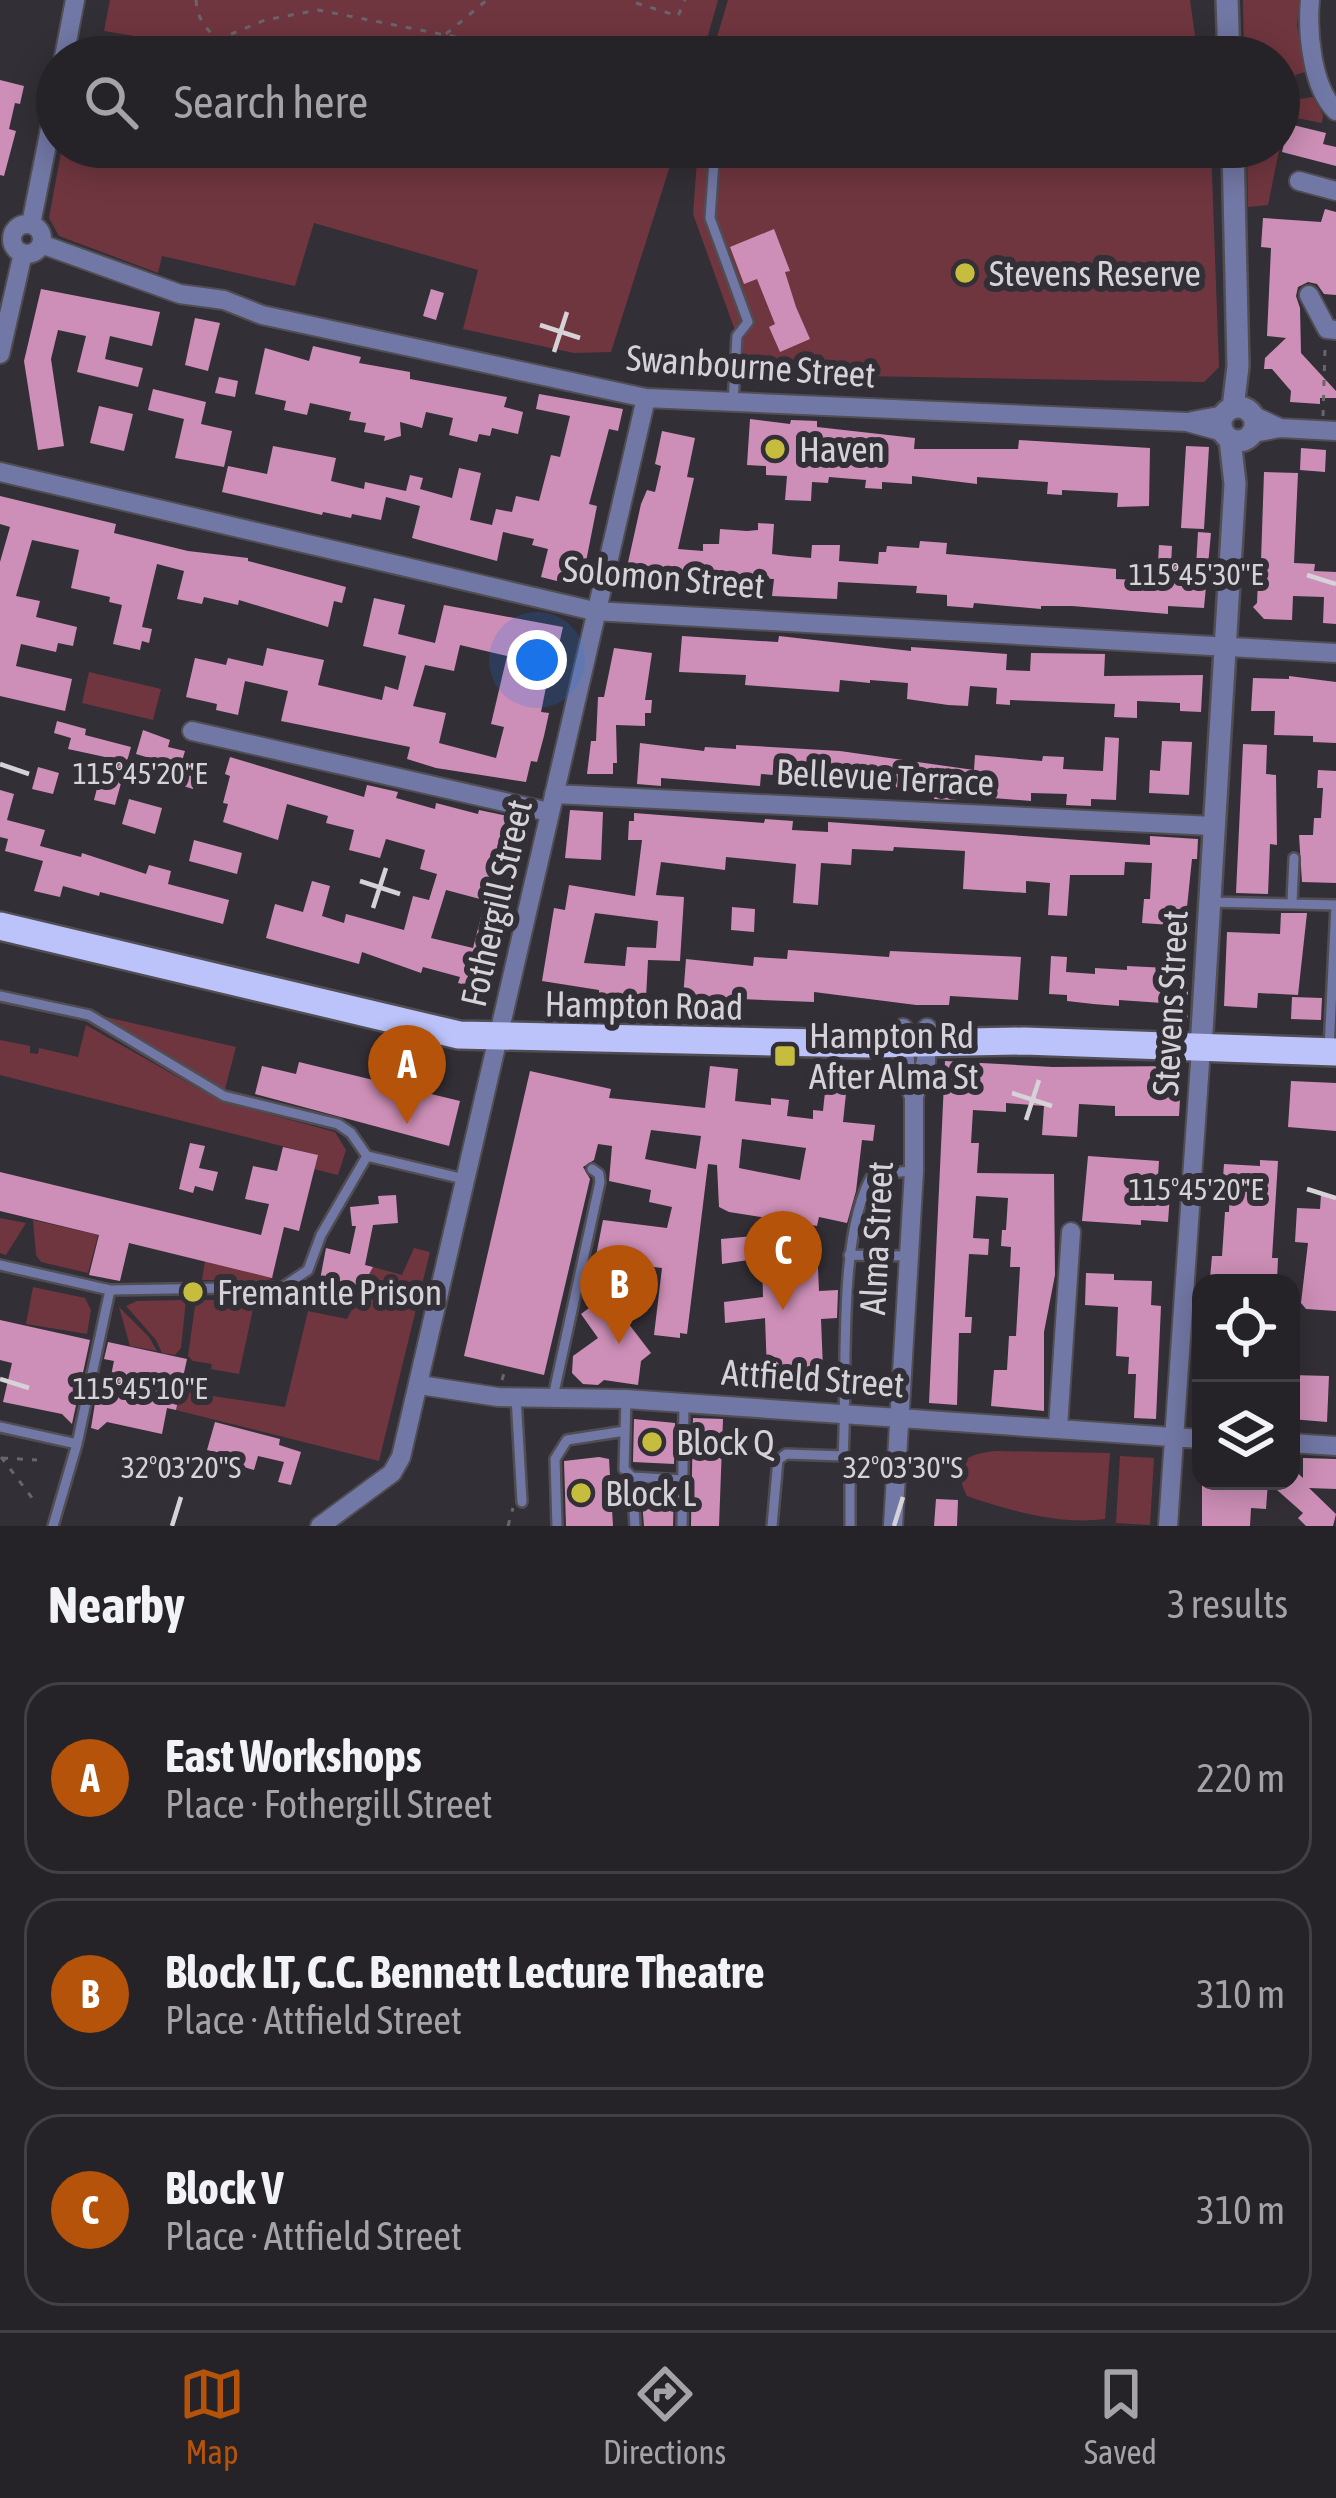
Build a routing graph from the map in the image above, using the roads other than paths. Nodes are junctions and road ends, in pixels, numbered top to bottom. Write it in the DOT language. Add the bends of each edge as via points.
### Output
graph roads {
  1 [pos="76,0"];
  2 [pos="1227,0"];
  3 [pos="1310,0"];
  4 [pos="68,36"];
  5 [pos="1228,36"];
  6 [pos="1336,111"];
  7 [pos="36,161"];
  8 [pos="714,168"];
  9 [pos="1233,168"];
  10 [pos="1299,181"];
  11 [pos="1336,191"];
  12 [pos="15,228"];
  13 [pos="41,244"];
  14 [pos="22,253"];
  15 [pos="1309,295"];
  16 [pos="1332,329"];
  17 [pos="0,354"];
  18 [pos="646,398"];
  19 [pos="734,403"];
  20 [pos="1239,424"];
  21 [pos="1330,426"];
  22 [pos="0,472"];
  23 [pos="594,611"];
  24 [pos="1225,646"];
  25 [pos="1336,653"];
  26 [pos="192,731"];
  27 [pos="551,803"];
  28 [pos="1213,826"];
  29 [pos="1294,858"];
  30 [pos="1209,902"];
  31 [pos="1292,902"];
  32 [pos="0,914"];
  33 [pos="0,926"];
  34 [pos="1334,966"];
  35 [pos="0,996"];
  36 [pos="501,1030"];
  37 [pos="915,1035"];
  38 [pos="1202,1042"];
  39 [pos="1332,1052"];
  40 [pos="367,1156"];
  41 [pos="592,1169"];
  42 [pos="914,1171"];
  43 [pos="468,1180"];
  44 [pos="1071,1232"];
  45 [pos="849,1255"];
  46 [pos="909,1256"];
  47 [pos="0,1265"];
  48 [pos="110,1290"];
  49 [pos="420,1385"];
  50 [pos="515,1396"];
  51 [pos="553,1397"];
  52 [pos="626,1399"];
  53 [pos="684,1403"];
  54 [pos="846,1414"];
  55 [pos="898,1418"];
  56 [pos="0,1426"];
  57 [pos="1058,1427"];
  58 [pos="625,1431"];
  59 [pos="1176,1438"];
  60 [pos="1192,1439"];
  61 [pos="77,1444"];
  62 [pos="1300,1444"];
  63 [pos="1336,1446"];
  64 [pos="843,1456"];
  65 [pos="632,1477"];
  66 [pos="682,1480"];
  67 [pos="522,1502"];
  68 [pos="53,1526"];
  69 [pos="320,1526"];
  70 [pos="557,1526"];
  71 [pos="635,1526"];
  72 [pos="682,1526"];
  73 [pos="772,1526"];
  74 [pos="850,1526"];
  75 [pos="893,1526"];
  76 [pos="1168,1526"];
  1 -- 4 [label="street"];
  2 -- 5 [label="street"];
  3 -- 6 [label="street" via="1324,99"];
  7 -- 12 [label="street"];
  8 -- 19 [label="lane" via="710,218 748,322 737,336"];
  9 -- 20 [label="street, Stevens Street"];
  10 -- 11 [label="street"];
  12 -- 13 [label="street" via="39,230"];
  12 -- 14 [label="street" via="12,243"];
  13 -- 14 [label="street"];
  13 -- 18 [label="street, Swanbourne Street" via="262,315"];
  14 -- 17 [label="street"];
  15 -- 16 [label="street"];
  18 -- 19 [label="street, Swanbourne Street"];
  18 -- 23 [label="street, Fothergill Street"];
  19 -- 20 [label="street, Swanbourne Street"];
  20 -- 21 [label="street, Swanbourne Street"];
  20 -- 24 [label="street, Stevens Street"];
  22 -- 23 [label="street, Solomon Street"];
  23 -- 24 [label="street, Solomon Street"];
  23 -- 27 [label="street, Fothergill Street"];
  24 -- 25 [label="street, Solomon Street"];
  24 -- 28 [label="street, Stevens Street"];
  26 -- 27 [label="street, Bellevue Terrace"];
  27 -- 28 [label="street, Bellevue Terrace"];
  27 -- 36 [label="street, Fothergill Street"];
  28 -- 30 [label="street, Stevens Street"];
  29 -- 31 [label="lane"];
  30 -- 31 [label="lane"];
  30 -- 38 [label="street, Stevens Street"];
  31 -- 34 [label="lane" via="1336,905"];
  32 -- 36 [label="main road, Hampton Road"];
  33 -- 36 [label="main road, Hampton Road" via="422,1029"];
  34 -- 39 [label="lane"];
  35 -- 40 [label="lane" via="89,1016 224,1096 338,1124"];
  36 -- 37 [label="main road, Hampton Road"];
  36 -- 43 [label="street, Fothergill Street"];
  37 -- 38 [label="main road, Hampton Road"];
  37 -- 42 [label="street, Alma Street" via="926,1061 914,1096"];
  38 -- 39 [label="main road, Hampton Road"];
  38 -- 59 [label="street, Stevens Street"];
  40 -- 43 [label="lane"];
  40 -- 48 [label="lane" via="297,1280 259,1289"];
  41 -- 51 [label="lane" via="600,1182"];
  42 -- 45 [label="lane" via="873,1174"];
  42 -- 46 [label="street, Alma Street"];
  43 -- 49 [label="street, Fothergill Street"];
  44 -- 57 [label="street"];
  45 -- 46 [label="lane"];
  45 -- 54 [label="lane"];
  46 -- 55 [label="street, Alma Street"];
  47 -- 48 [label="lane"];
  48 -- 61 [label="lane"];
  49 -- 50 [label="street, Attfield Street"];
  49 -- 69 [label="street, Fothergill Street" via="392,1473"];
  50 -- 51 [label="street, Attfield Street"];
  50 -- 67 [label="lane"];
  51 -- 52 [label="street, Attfield Street"];
  52 -- 53 [label="street, Attfield Street"];
  52 -- 58 [label="lane"];
  53 -- 54 [label="street, Attfield Street"];
  53 -- 66 [label="lane"];
  54 -- 55 [label="street, Attfield Street"];
  54 -- 64 [label="lane"];
  55 -- 57 [label="street, Attfield Street"];
  55 -- 75 [label="street, Alma Street"];
  56 -- 61 [label="lane"];
  57 -- 59 [label="street, Attfield Street"];
  58 -- 65 [label="lane" via="623,1462"];
  58 -- 70 [label="lane" via="567,1440 559,1450"];
  59 -- 60 [label="street, Attfield Street"];
  59 -- 76 [label="street, Stevens Street"];
  61 -- 68 [label="lane"];
  62 -- 63 [label="street"];
  64 -- 73 [label="lane" via="778,1460"];
  64 -- 74 [label="lane" via="852,1470"];
  65 -- 66 [label="lane"];
  65 -- 71 [label="lane"];
  66 -- 72 [label="lane"];
}
